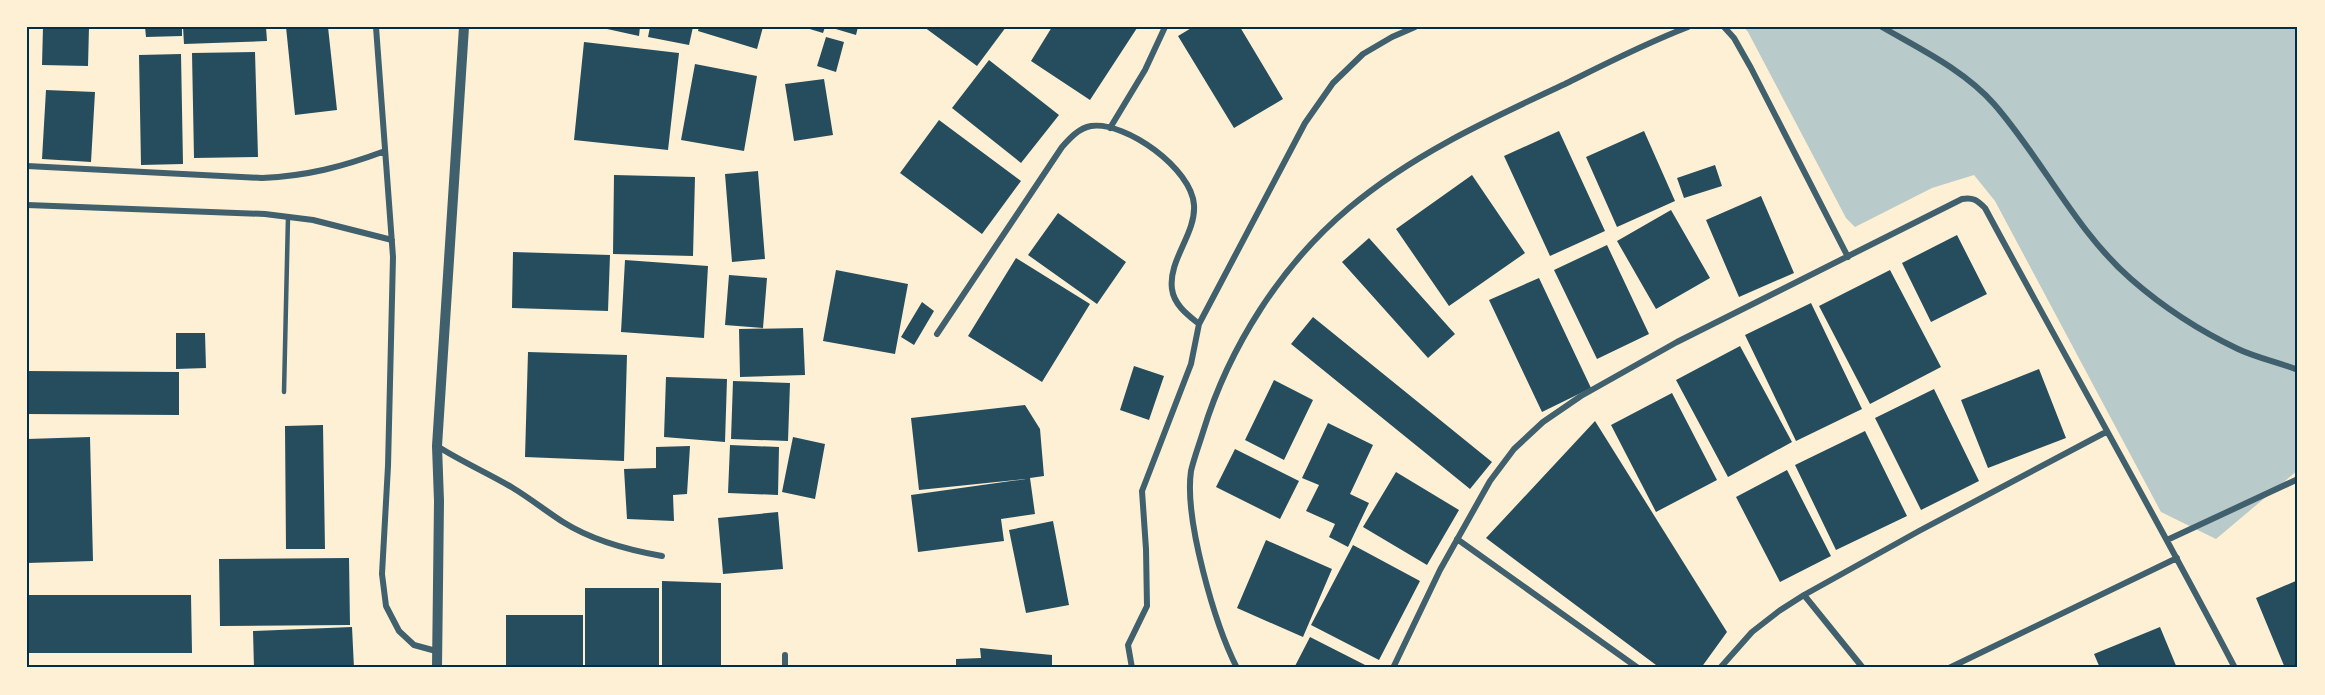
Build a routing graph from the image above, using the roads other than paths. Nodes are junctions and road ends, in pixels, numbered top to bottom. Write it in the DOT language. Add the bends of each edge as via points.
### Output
graph roads {
  1 [pos="376,27"];
  2 [pos="464,27"];
  3 [pos="1165,27"];
  4 [pos="1415,27"];
  5 [pos="1688,27"];
  6 [pos="1724,27"];
  7 [pos="1882,27"];
  8 [pos="1110,128"];
  9 [pos="385,152"];
  10 [pos="27,166"];
  11 [pos="27,205"];
  12 [pos="288,217"];
  13 [pos="392,240"];
  14 [pos="1848,257"];
  15 [pos="1199,324"];
  16 [pos="938,334"];
  17 [pos="2298,370"];
  18 [pos="284,392"];
  19 [pos="2106,432"];
  20 [pos="436,446"];
  21 [pos="2298,479"];
  22 [pos="1457,539"];
  23 [pos="2167,540"];
  24 [pos="662,556"];
  25 [pos="2177,558"];
  26 [pos="1804,595"];
  27 [pos="436,651"];
  28 [pos="785,655"];
  29 [pos="437,668"];
  30 [pos="785,668"];
  31 [pos="1132,668"];
  32 [pos="1237,668"];
  33 [pos="1393,668"];
  34 [pos="1638,668"];
  35 [pos="1720,668"];
  36 [pos="1863,668"];
  37 [pos="1949,668"];
  38 [pos="2235,668"];
  1 -- 9 [label="street"];
  2 -- 20 [label="street"];
  3 -- 8 [label="street"];
  4 -- 15 [label="street" via="1363,54 1333,83 1305,123"];
  5 -- 32 [label="street" via="1455,137 1402,169 1349,208 1285,274 1234,357 1211,406 1191,471 1198,548 1208,589"];
  6 -- 14 [label="street" via="1752,68"];
  7 -- 17 [label="street" via="1949,66 1992,103 2096,243 2131,279 2200,329 2240,350"];
  8 -- 15 [label="street" via="1132,136 1169,161 1191,192 1193,217 1171,279 1176,303"];
  8 -- 16 [label="street" via="1092,126 1078,131 1062,147"];
  9 -- 10 [label="street" via="295,177"];
  9 -- 13 [label="street"];
  11 -- 12 [label="street"];
  12 -- 13 [label="street"];
  12 -- 18 [label="lane"];
  13 -- 27 [label="street" via="384,596 399,631 414,645"];
  14 -- 19 [label="street" via="1962,199 1979,201"];
  14 -- 22 [label="street" via="1677,342 1543,422 1515,448 1490,481"];
  15 -- 31 [label="street" via="1191,364 1142,491 1147,606 1128,645"];
  19 -- 23 [label="street"];
  19 -- 26 [label="street"];
  20 -- 24 [label="street" via="516,490 564,524 628,550"];
  20 -- 27 [label="street"];
  21 -- 23 [label="street"];
  22 -- 33 [label="street"];
  22 -- 34 [label="street"];
  23 -- 25 [label="street"];
  25 -- 37 [label="street"];
  25 -- 38 [label="street"];
  26 -- 35 [label="street" via="1752,632"];
  26 -- 36 [label="street"];
  27 -- 29 [label="street"];
  28 -- 30 [label="street"];
}
